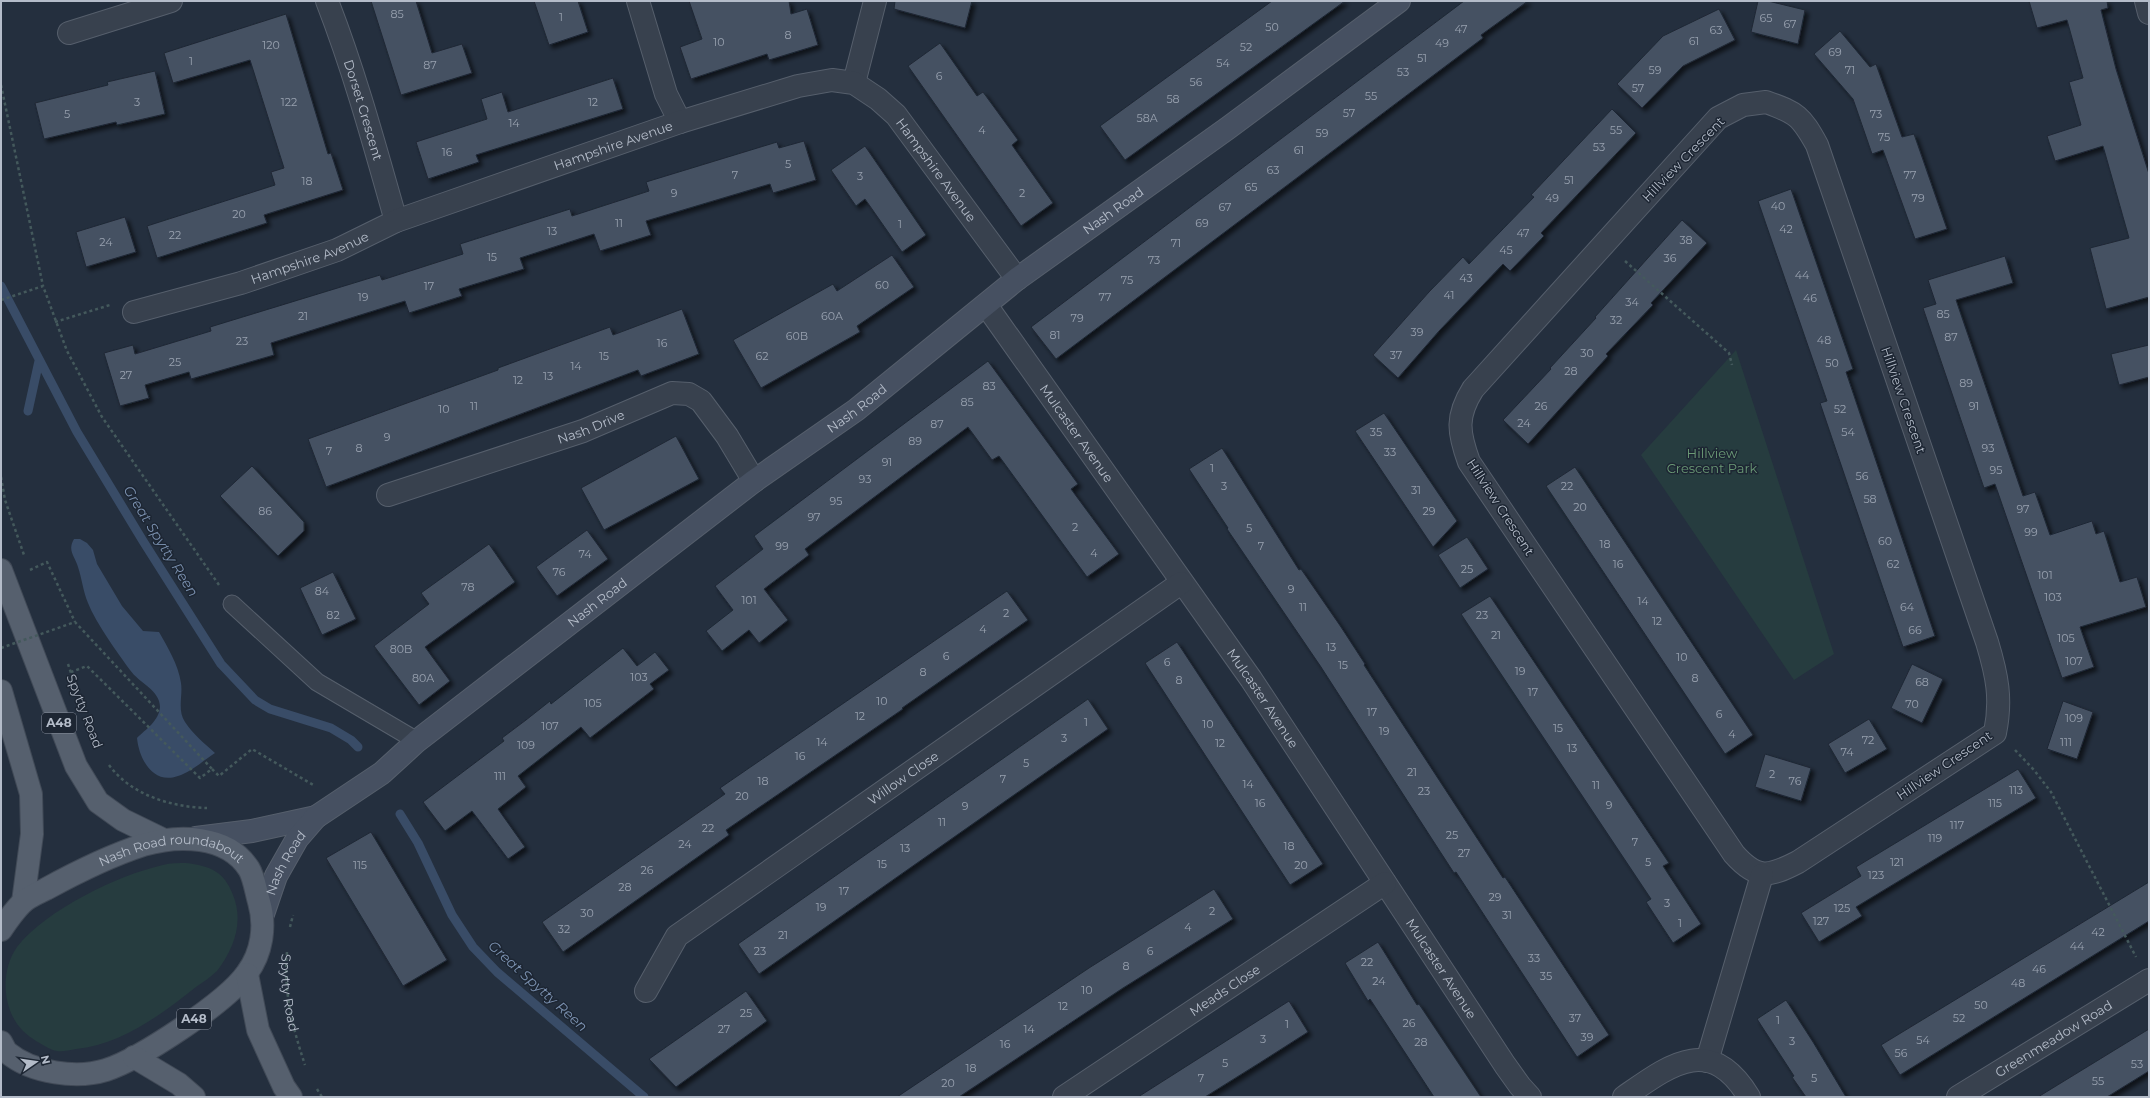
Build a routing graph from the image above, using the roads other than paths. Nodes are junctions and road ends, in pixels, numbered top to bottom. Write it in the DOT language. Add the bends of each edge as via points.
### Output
graph roads {
  1 [pos="171,1"];
  2 [pos="327,1"];
  3 [pos="638,1"];
  4 [pos="875,1"];
  5 [pos="1399,1"];
  6 [pos="2146,1"];
  7 [pos="2149,13"];
  8 [pos="69,33"];
  9 [pos="854,83"];
  10 [pos="680,122"];
  11 [pos="396,221"];
  12 [pos="1017,280"];
  13 [pos="986,305"];
  14 [pos="134,312"];
  15 [pos="754,481"];
  16 [pos="388,495"];
  17 [pos="1,570"];
  18 [pos="1181,582"];
  19 [pos="232,604"];
  20 [pos="1,691"];
  21 [pos="417,740"];
  22 [pos="316,817"];
  23 [pos="192,838"];
  24 [pos="162,839"];
  25 [pos="1762,875"];
  26 [pos="1385,883"];
  27 [pos="23,902"];
  28 [pos="263,914"];
  29 [pos="1,930"];
  30 [pos="247,974"];
  31 [pos="2149,980"];
  32 [pos="646,991"];
  33 [pos="3,1050"];
  34 [pos="134,1057"];
  35 [pos="1707,1061"];
  36 [pos="1747,1096"];
  37 [pos="194,1097"];
  38 [pos="291,1097"];
  39 [pos="1064,1097"];
  40 [pos="1530,1097"];
  41 [pos="1624,1097"];
  42 [pos="1958,1097"];
  1 -- 8 [label="street"];
  2 -- 11 [label="street, Dorset Crescent" via="347,52"];
  3 -- 10 [label="street" via="666,94"];
  4 -- 9 [label="street"];
  5 -- 12 [label="street, Nash Road"];
  6 -- 7 [label="street"];
  9 -- 10 [label="street, Hampshire Avenue" via="832,80 798,86"];
  9 -- 12 [label="street, Hampshire Avenue" via="896,115"];
  10 -- 11 [label="street, Hampshire Avenue"];
  11 -- 14 [label="street, Hampshire Avenue" via="337,250 241,283"];
  12 -- 13 [label="street, Nash Road"];
  13 -- 15 [label="street, Nash Road" via="856,410"];
  13 -- 18 [label="street, Mulcaster Avenue"];
  15 -- 16 [label="street, Nash Drive" via="727,436 701,401 689,394 672,393 576,434"];
  15 -- 21 [label="street, Nash Road"];
  17 -- 24 [label="main road, A48" via="76,766 98,802 122,820"];
  18 -- 26 [label="street, Mulcaster Avenue" via="1251,679"];
  18 -- 32 [label="street, Willow Close" via="677,936"];
  19 -- 21 [label="lane" via="317,682"];
  20 -- 27 [label="main road" via="31,794 32,834"];
  21 -- 22 [label="street, Nash Road" via="382,773"];
  22 -- 23 [label="street, Nash Road" via="252,831"];
  22 -- 28 [label="street, Nash Road" via="298,839 276,876"];
  23 -- 24 [label="main road, Nash Road roundabout / A48"];
  23 -- 28 [label="main road, Nash Road roundabout / A48" via="216,844 232,852 249,869"];
  24 -- 27 [label="main road, Nash Road roundabout / A48" via="126,851 74,874"];
  25 -- 25 [label="street, Hillview Crescent" via="1772,874 1798,862 1995,733 2000,712 1994,665 1817,145 1805,123 1788,110 1766,102 1743,105 1718,118 1473,389 1464,404 1460,423 1462,441 1469,462 1734,854 1744,865"];
  25 -- 35 [label="street"];
  26 -- 39 [label="street, Meads Close"];
  26 -- 40 [label="street, Mulcaster Avenue" via="1505,1065"];
  27 -- 29 [label="main road, Nash Road roundabout / A48"];
  28 -- 30 [label="main road, Nash Road roundabout / A48" via="261,948"];
  30 -- 34 [label="main road, Nash Road roundabout / A48" via="213,1006"];
  30 -- 38 [label="main road" via="258,1030"];
  31 -- 42 [label="street, Greenmeadow Road"];
  33 -- 34 [label="main road, Nash Road roundabout / A48" via="42,1071 75,1075 106,1070"];
  34 -- 37 [label="main road" via="179,1084"];
  35 -- 36 [label="street" via="1728,1071"];
  35 -- 41 [label="street" via="1696,1059 1674,1065"];
}
